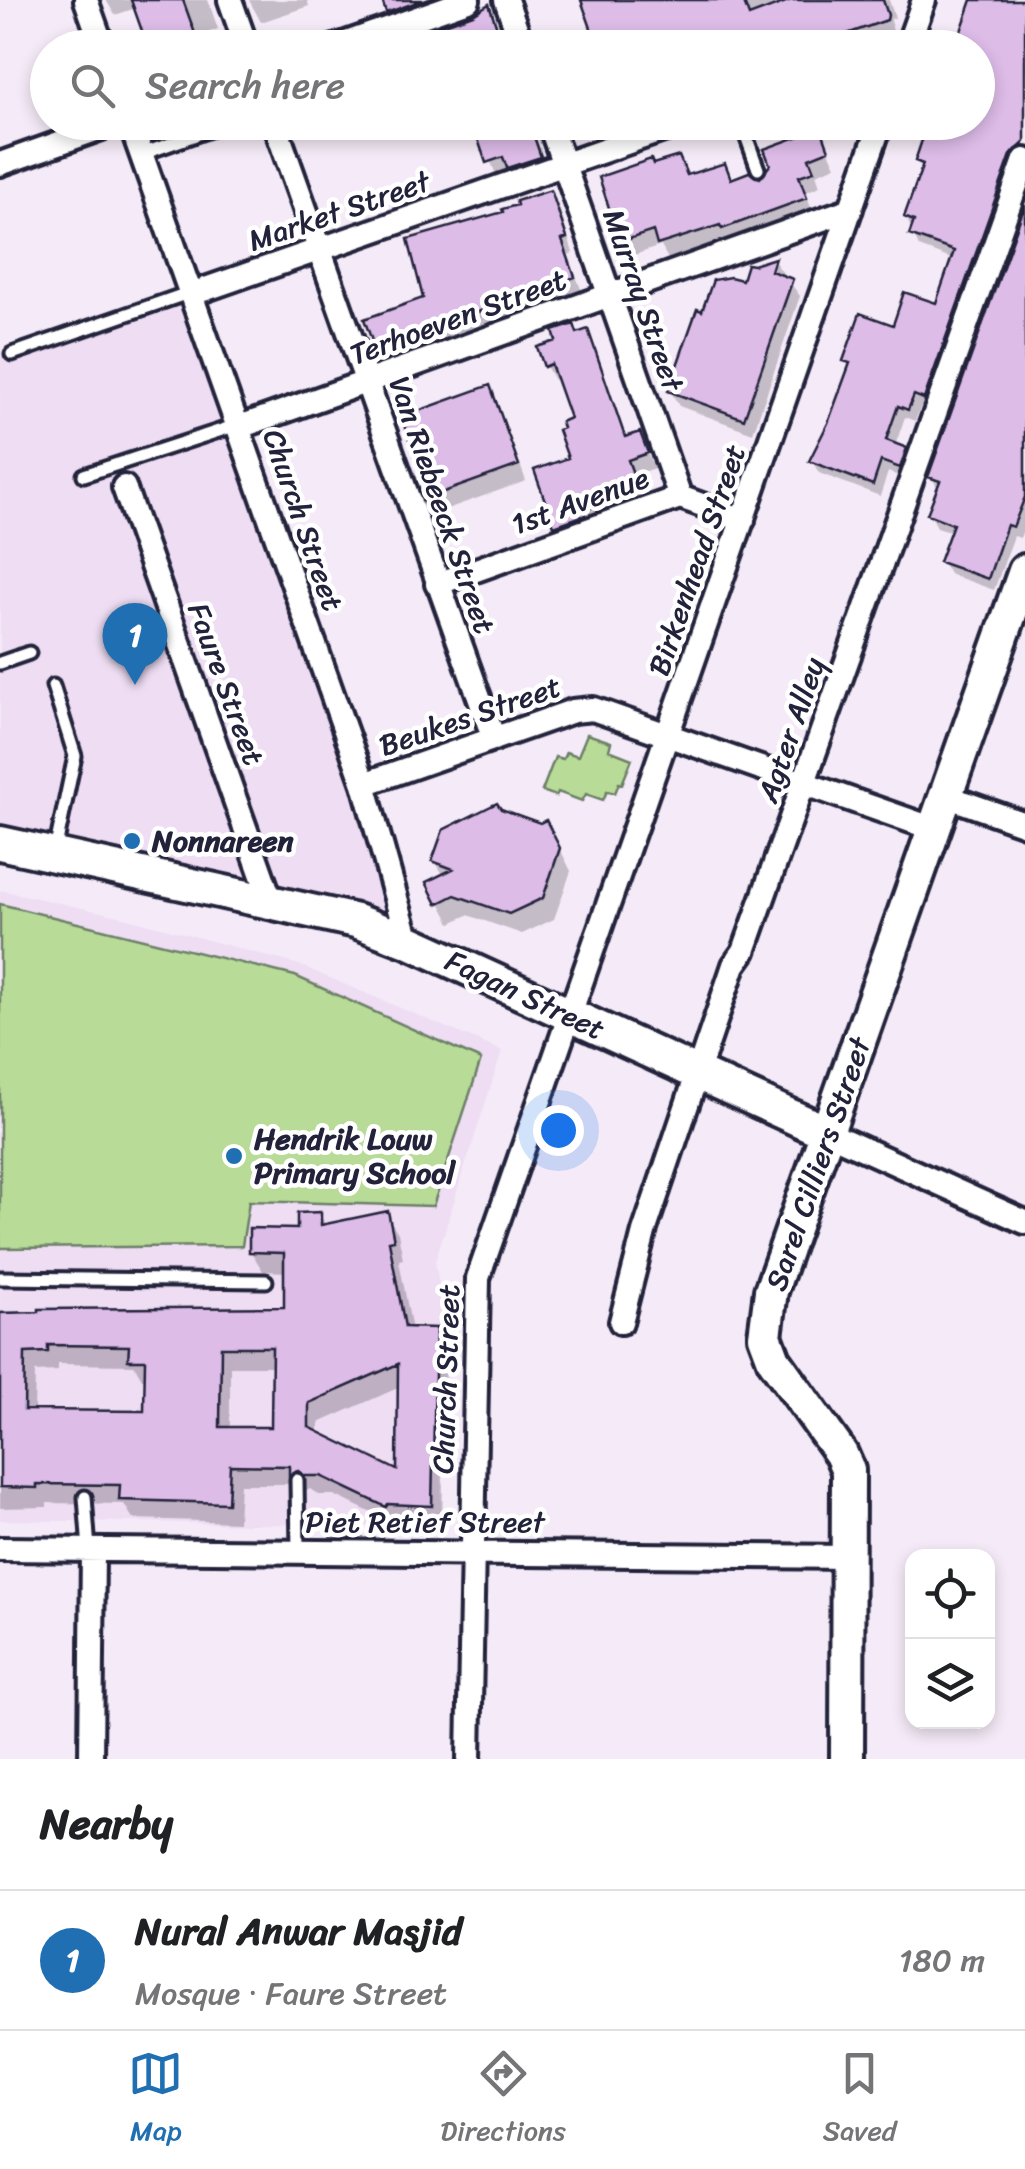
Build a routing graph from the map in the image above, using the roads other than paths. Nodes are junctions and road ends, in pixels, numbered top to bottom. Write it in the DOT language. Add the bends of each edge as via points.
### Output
graph roads {
  1 [pos="86,0"];
  2 [pos="230,0"];
  3 [pos="468,0"];
  4 [pos="506,0"];
  5 [pos="924,0"];
  6 [pos="97,30"];
  7 [pos="241,30"];
  8 [pos="383,30"];
  9 [pos="517,30"];
  10 [pos="913,30"];
  11 [pos="67,140"];
  12 [pos="137,140"];
  13 [pos="181,140"];
  14 [pos="280,140"];
  15 [pos="556,140"];
  16 [pos="634,140"];
  17 [pos="748,140"];
  18 [pos="875,140"];
  19 [pos="142,154"];
  20 [pos="1025,160"];
  21 [pos="0,164"];
  22 [pos="564,164"];
  23 [pos="758,169"];
  24 [pos="851,209"];
  25 [pos="319,250"];
  26 [pos="191,292"];
  27 [pos="610,295"];
  28 [pos="12,354"];
  29 [pos="366,382"];
  30 [pos="238,425"];
  31 [pos="84,475"];
  32 [pos="124,487"];
  33 [pos="680,497"];
  34 [pos="743,520"];
  35 [pos="1025,571"];
  36 [pos="436,584"];
  37 [pos="29,653"];
  38 [pos="0,663"];
  39 [pos="53,686"];
  40 [pos="667,736"];
  41 [pos="494,738"];
  42 [pos="364,784"];
  43 [pos="804,784"];
  44 [pos="946,796"];
  45 [pos="1025,824"];
  46 [pos="934,829"];
  47 [pos="0,843"];
  48 [pos="54,854"];
  49 [pos="271,902"];
  50 [pos="408,941"];
  51 [pos="569,1017"];
  52 [pos="696,1073"];
  53 [pos="828,1132"];
  54 [pos="1025,1222"];
  55 [pos="0,1278"];
  56 [pos="266,1281"];
  57 [pos="620,1322"];
  58 [pos="297,1480"];
  59 [pos="86,1497"];
  60 [pos="0,1549"];
  61 [pos="91,1550"];
  62 [pos="298,1551"];
  63 [pos="471,1552"];
  64 [pos="849,1557"];
  65 [pos="92,1759"];
  66 [pos="469,1759"];
  67 [pos="847,1759"];
  1 -- 6 [label="street"];
  2 -- 7 [label="street"];
  3 -- 8 [label="street"];
  4 -- 9 [label="street"];
  5 -- 10 [label="street"];
  11 -- 21 [label="street"];
  12 -- 19 [label="street, Church Street"];
  13 -- 19 [label="lane"];
  14 -- 25 [label="street, Van Riebeeck Street"];
  15 -- 22 [label="street, Murray Street"];
  16 -- 22 [label="street, Market Street"];
  17 -- 23 [label="lane"];
  18 -- 24 [label="street, Birkenhead Street"];
  19 -- 26 [label="street, Church Street"];
  20 -- 43 [label="street, Agter Alley"];
  22 -- 25 [label="street, Market Street"];
  22 -- 27 [label="street, Murray Street"];
  24 -- 27 [label="street, Terhoeven Street"];
  24 -- 34 [label="street, Birkenhead Street"];
  25 -- 26 [label="street, Market Street"];
  25 -- 29 [label="street, Van Riebeeck Street"];
  26 -- 28 [label="lane, Market Street"];
  26 -- 30 [label="street, Church Street"];
  27 -- 29 [label="street, Terhoeven Street"];
  27 -- 33 [label="street, Murray Street"];
  29 -- 30 [label="street, Terhoeven Street"];
  29 -- 36 [label="street, Van Riebeeck Street"];
  30 -- 31 [label="lane, Terhoeven Street"];
  30 -- 42 [label="street, Church Street"];
  32 -- 49 [label="street, Faure Street"];
  33 -- 34 [label="street, 1st Avenue"];
  33 -- 36 [label="street, 1st Avenue"];
  34 -- 40 [label="street, Birkenhead Street"];
  35 -- 44 [label="street, Sarel Cilliers Street"];
  36 -- 41 [label="street, Van Riebeeck Street"];
  37 -- 38 [label="lane"];
  39 -- 48 [label="lane" via="75,756"];
  40 -- 41 [label="street, Beukes Street" via="584,709"];
  40 -- 43 [label="street, Beukes Street"];
  40 -- 51 [label="street, Birkenhead Street"];
  41 -- 42 [label="street, Beukes Street"];
  42 -- 50 [label="street, Church Street"];
  43 -- 46 [label="street, Beukes Street"];
  43 -- 52 [label="street, Agter Alley"];
  44 -- 45 [label="street"];
  44 -- 46 [label="street, Sarel Cilliers Street"];
  46 -- 53 [label="street, Sarel Cilliers Street"];
  47 -- 48 [label="street, Fagan Street"];
  48 -- 49 [label="street, Fagan Street"];
  49 -- 50 [label="street, Fagan Street"];
  50 -- 51 [label="street, Fagan Street"];
  51 -- 52 [label="street, Fagan Street"];
  51 -- 63 [label="street, Church Street" via="478,1278"];
  52 -- 53 [label="street, Fagan Street"];
  52 -- 57 [label="street, Agter Alley"];
  53 -- 54 [label="street, Fagan Street"];
  53 -- 64 [label="street, Sarel Cilliers Street" via="772,1291 765,1336 791,1388 848,1470"];
  55 -- 56 [label="lane"];
  58 -- 62 [label="lane"];
  59 -- 61 [label="lane"];
  60 -- 61 [label="street, Piet Retief Street"];
  61 -- 62 [label="street, Piet Retief Street"];
  61 -- 65 [label="street"];
  62 -- 63 [label="street, Piet Retief Street"];
  63 -- 64 [label="street, Piet Retief Street"];
  63 -- 66 [label="street, Church Street"];
  64 -- 67 [label="street, Sarel Cilliers Street"];
}
